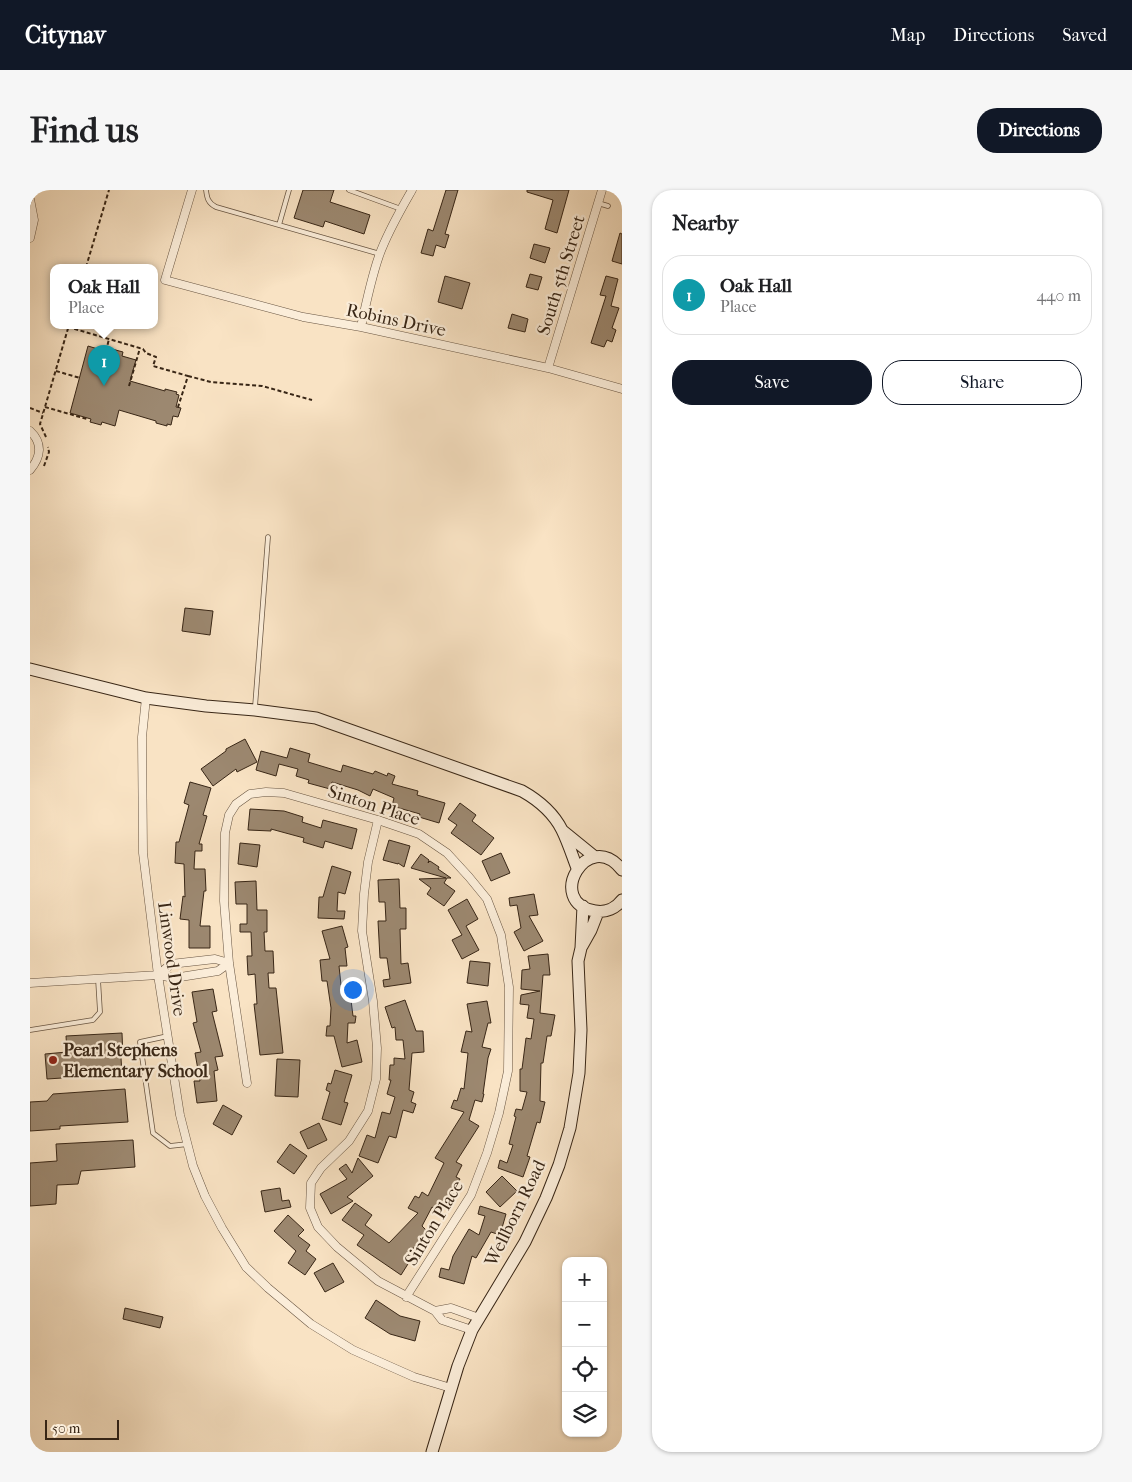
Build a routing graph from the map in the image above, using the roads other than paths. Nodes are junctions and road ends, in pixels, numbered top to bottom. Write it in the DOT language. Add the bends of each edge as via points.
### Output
graph roads {
  1 [pos="192,190"];
  2 [pos="206,190"];
  3 [pos="289,190"];
  4 [pos="349,190"];
  5 [pos="412,190"];
  6 [pos="602,190"];
  7 [pos="30,199"];
  8 [pos="598,203"];
  9 [pos="608,206"];
  10 [pos="401,208"];
  11 [pos="279,225"];
  12 [pos="30,238"];
  13 [pos="380,254"];
  14 [pos="361,327"];
  15 [pos="548,368"];
  16 [pos="622,389"];
  17 [pos="30,431"];
  18 [pos="30,470"];
  19 [pos="268,537"];
  20 [pos="30,669"];
  21 [pos="146,698"];
  22 [pos="255,710"];
  23 [pos="378,820"];
  24 [pos="562,830"];
  25 [pos="595,857"];
  26 [pos="578,868"];
  27 [pos="622,870"];
  28 [pos="622,900"];
  29 [pos="583,906"];
  30 [pos="617,909"];
  31 [pos="598,912"];
  32 [pos="581,948"];
  33 [pos="229,963"];
  34 [pos="158,975"];
  35 [pos="98,978"];
  36 [pos="30,983"];
  37 [pos="30,1030"];
  38 [pos="168,1036"];
  39 [pos="247,1083"];
  40 [pos="188,1144"];
  41 [pos="406,1297"];
  42 [pos="435,1311"];
  43 [pos="479,1318"];
  44 [pos="472,1330"];
  45 [pos="451,1388"];
  46 [pos="432,1452"];
  1 -- 14 [label="street, Robins Drive" via="165,280 303,317"];
  2 -- 11 [label="lane" via="210,204"];
  3 -- 11 [label="lane"];
  4 -- 10 [label="lane"];
  5 -- 10 [label="street"];
  6 -- 8 [label="street, South 5th Street"];
  7 -- 12 [label="street" via="34,220"];
  8 -- 9 [label="lane"];
  8 -- 15 [label="street, South 5th Street"];
  10 -- 13 [label="street"];
  11 -- 13 [label="lane"];
  13 -- 14 [label="street"];
  14 -- 15 [label="street, Robins Drive"];
  15 -- 16 [label="street, Robins Drive"];
  17 -- 18 [label="street" via="38,441 40,452"];
  19 -- 22 [label="lane"];
  20 -- 21 [label="street"];
  21 -- 22 [label="street"];
  21 -- 34 [label="street, Linwood Drive" via="142,737 143,853"];
  22 -- 24 [label="street" via="316,718 522,791 537,800"];
  23 -- 33 [label="street, Sinton Place" via="284,792 250,794 236,804 225,834 224,901"];
  23 -- 41 [label="street" via="368,862 362,931 373,1001 376,1079 368,1111 350,1141 320,1168 311,1183 310,1208 318,1227 337,1247 378,1281"];
  23 -- 41 [label="street, Sinton Place" via="419,834 447,853 487,899 501,936 510,987 508,1071 487,1153 471,1195"];
  24 -- 25 [label="street"];
  24 -- 26 [label="street"];
  25 -- 26 [label="street"];
  25 -- 27 [label="street" via="612,860"];
  26 -- 29 [label="street" via="573,875 573,892"];
  28 -- 30 [label="street"];
  29 -- 31 [label="street"];
  29 -- 32 [label="street, Wellborn Road"];
  30 -- 31 [label="street"];
  31 -- 32 [label="street"];
  32 -- 43 [label="street, Wellborn Road" via="578,961 579,1073 570,1128 542,1207"];
  33 -- 34 [label="street" via="218,971 174,978"];
  33 -- 34 [label="street" via="215,959 171,964"];
  33 -- 39 [label="street, Sinton Place"];
  34 -- 35 [label="street"];
  34 -- 38 [label="street, Linwood Drive"];
  35 -- 36 [label="street"];
  35 -- 37 [label="lane" via="100,1012 93,1020"];
  38 -- 40 [label="street, Linwood Drive"];
  38 -- 40 [label="lane" via="140,1042 153,1133 170,1146"];
  40 -- 45 [label="street, Linwood Drive" via="205,1196 222,1228 246,1267 268,1288 311,1324 353,1350 414,1377"];
  41 -- 42 [label="street"];
  42 -- 43 [label="street" via="451,1308"];
  42 -- 44 [label="street" via="442,1320"];
  43 -- 44 [label="street, Wellborn Road"];
  44 -- 45 [label="street, Wellborn Road"];
  45 -- 46 [label="street, Wellborn Road"];
}
